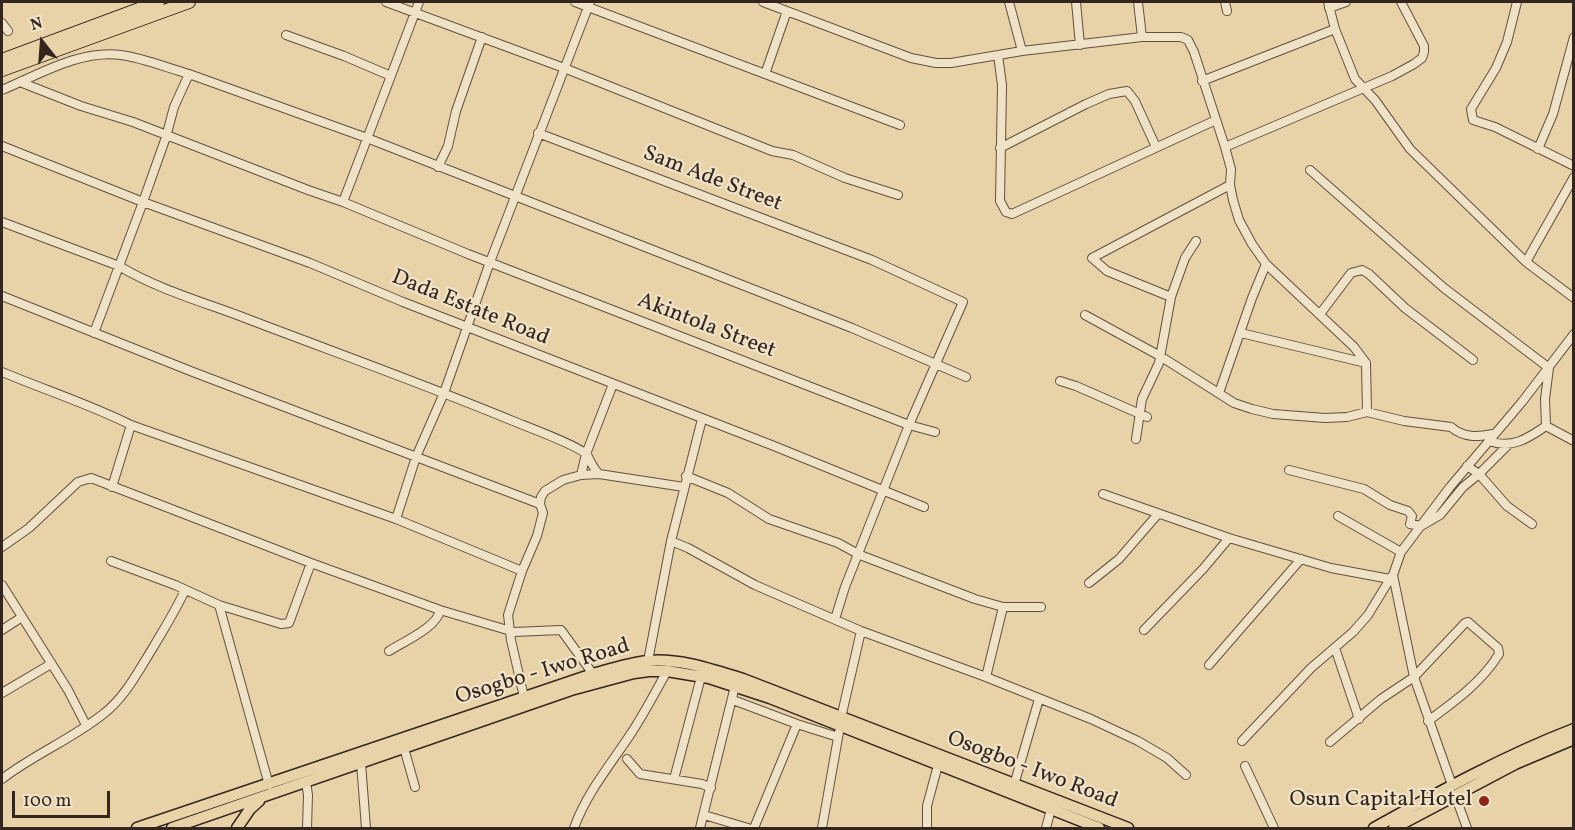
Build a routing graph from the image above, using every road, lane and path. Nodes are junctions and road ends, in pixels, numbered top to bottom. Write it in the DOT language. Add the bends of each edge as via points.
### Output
graph roads {
  1 [pos="158,2"];
  2 [pos="189,2"];
  3 [pos="386,2"];
  4 [pos="419,2"];
  5 [pos="575,2"];
  6 [pos="763,2"];
  7 [pos="1009,2"];
  8 [pos="1076,2"];
  9 [pos="1138,2"];
  10 [pos="1225,2"];
  11 [pos="1346,2"];
  12 [pos="1401,2"];
  13 [pos="1517,2"];
  14 [pos="589,4"];
  15 [pos="1329,5"];
  16 [pos="786,10"];
  17 [pos="1227,11"];
  18 [pos="415,12"];
  19 [pos="2,23"];
  20 [pos="1335,29"];
  21 [pos="8,31"];
  22 [pos="286,35"];
  23 [pos="482,37"];
  24 [pos="1142,37"];
  25 [pos="1574,37"];
  26 [pos="1080,45"];
  27 [pos="1022,51"];
  28 [pos="999,55"];
  29 [pos="2,60"];
  30 [pos="564,68"];
  31 [pos="2,70"];
  32 [pos="189,74"];
  33 [pos="765,74"];
  34 [pos="391,76"];
  35 [pos="1202,81"];
  36 [pos="20,82"];
  37 [pos="1364,88"];
  38 [pos="2,90"];
  39 [pos="1216,120"];
  40 [pos="900,125"];
  41 [pos="538,133"];
  42 [pos="166,137"];
  43 [pos="368,138"];
  44 [pos="2,146"];
  45 [pos="1156,147"];
  46 [pos="1225,147"];
  47 [pos="1000,148"];
  48 [pos="1538,149"];
  49 [pos="1574,166"];
  50 [pos="438,167"];
  51 [pos="1310,170"];
  52 [pos="1574,177"];
  53 [pos="1230,185"];
  54 [pos="898,195"];
  55 [pos="515,198"];
  56 [pos="143,202"];
  57 [pos="343,202"];
  58 [pos="2,222"];
  59 [pos="1196,241"];
  60 [pos="490,262"];
  61 [pos="1526,262"];
  62 [pos="1266,264"];
  63 [pos="119,266"];
  64 [pos="2,296"];
  65 [pos="1171,297"];
  66 [pos="1574,298"];
  67 [pos="1320,314"];
  68 [pos="1085,315"];
  69 [pos="468,327"];
  70 [pos="94,333"];
  71 [pos="1241,333"];
  72 [pos="1574,334"];
  73 [pos="1160,356"];
  74 [pos="1473,360"];
  75 [pos="936,362"];
  76 [pos="1366,363"];
  77 [pos="1549,368"];
  78 [pos="2,372"];
  79 [pos="966,377"];
  80 [pos="1060,381"];
  81 [pos="613,384"];
  82 [pos="444,393"];
  83 [pos="1220,393"];
  84 [pos="1367,412"];
  85 [pos="1143,416"];
  86 [pos="702,419"];
  87 [pos="131,425"];
  88 [pos="909,425"];
  89 [pos="1546,426"];
  90 [pos="935,432"];
  91 [pos="1475,438"];
  92 [pos="1136,439"];
  93 [pos="1488,441"];
  94 [pos="1574,441"];
  95 [pos="1508,445"];
  96 [pos="586,454"];
  97 [pos="416,457"];
  98 [pos="1467,466"];
  99 [pos="1289,470"];
  100 [pos="599,474"];
  101 [pos="1479,474"];
  102 [pos="581,475"];
  103 [pos="686,476"];
  104 [pos="112,487"];
  105 [pos="684,487"];
  106 [pos="883,492"];
  107 [pos="1103,494"];
  108 [pos="540,504"];
  109 [pos="924,507"];
  110 [pos="1158,514"];
  111 [pos="1338,516"];
  112 [pos="396,519"];
  113 [pos="1532,524"];
  114 [pos="1421,526"];
  115 [pos="1229,538"];
  116 [pos="671,541"];
  117 [pos="2,547"];
  118 [pos="1401,552"];
  119 [pos="860,555"];
  120 [pos="1301,559"];
  121 [pos="111,561"];
  122 [pos="311,563"];
  123 [pos="522,571"];
  124 [pos="1392,577"];
  125 [pos="1089,583"];
  126 [pos="2,585"];
  127 [pos="185,590"];
  128 [pos="219,605"];
  129 [pos="1003,607"];
  130 [pos="1041,607"];
  131 [pos="440,610"];
  132 [pos="22,617"];
  133 [pos="835,619"];
  134 [pos="2,630"];
  135 [pos="1144,630"];
  136 [pos="509,631"];
  137 [pos="861,631"];
  138 [pos="1335,648"];
  139 [pos="388,651"];
  140 [pos="648,661"];
  141 [pos="51,664"];
  142 [pos="1209,665"];
  143 [pos="668,671"];
  144 [pos="593,674"];
  145 [pos="701,677"];
  146 [pos="986,677"];
  147 [pos="1414,677"];
  148 [pos="735,686"];
  149 [pos="2,693"];
  150 [pos="525,697"];
  151 [pos="1039,699"];
  152 [pos="732,700"];
  153 [pos="1359,719"];
  154 [pos="1428,721"];
  155 [pos="796,724"];
  156 [pos="86,726"];
  157 [pos="840,727"];
  158 [pos="1574,729"];
  159 [pos="1574,739"];
  160 [pos="1242,741"];
  161 [pos="1330,742"];
  162 [pos="404,748"];
  163 [pos="627,759"];
  164 [pos="361,763"];
  165 [pos="938,765"];
  166 [pos="1245,766"];
  167 [pos="1186,775"];
  168 [pos="2,779"];
  169 [pos="674,779"];
  170 [pos="306,782"];
  171 [pos="1014,785"];
  172 [pos="414,787"];
  173 [pos="711,788"];
  174 [pos="268,790"];
  175 [pos="1453,790"];
  176 [pos="230,803"];
  177 [pos="1051,809"];
  178 [pos="704,815"];
  179 [pos="137,828"];
  180 [pos="172,828"];
  181 [pos="236,828"];
  182 [pos="308,828"];
  183 [pos="366,828"];
  184 [pos="574,828"];
  185 [pos="700,828"];
  186 [pos="748,828"];
  187 [pos="754,828"];
  188 [pos="822,828"];
  189 [pos="927,828"];
  190 [pos="1046,828"];
  191 [pos="1099,828"];
  192 [pos="1128,828"];
  193 [pos="1274,828"];
  194 [pos="1374,828"];
  195 [pos="1394,828"];
  196 [pos="1467,828"];
  1 -- 29 [label="highway"];
  2 -- 31 [label="highway"];
  3 -- 18 [label="street"];
  4 -- 18 [label="street"];
  5 -- 14 [label="street"];
  6 -- 16 [label="street"];
  7 -- 27 [label="street"];
  8 -- 26 [label="street"];
  9 -- 24 [label="street"];
  10 -- 17 [label="street"];
  11 -- 15 [label="street"];
  12 -- 37 [label="street" via="1424,46 1422,58"];
  13 -- 48 [label="street" via="1507,42 1471,113 1473,120"];
  14 -- 30 [label="street"];
  14 -- 33 [label="street"];
  15 -- 20 [label="street"];
  16 -- 28 [label="street" via="919,60 951,63"];
  16 -- 33 [label="street"];
  18 -- 23 [label="street"];
  18 -- 34 [label="street"];
  19 -- 21 [label="street"];
  20 -- 35 [label="street"];
  20 -- 37 [label="street" via="1355,79"];
  22 -- 34 [label="street"];
  23 -- 30 [label="street"];
  23 -- 50 [label="street"];
  24 -- 26 [label="street"];
  24 -- 35 [label="street" via="1188,40"];
  25 -- 48 [label="street" via="1553,114"];
  26 -- 27 [label="street"];
  27 -- 28 [label="street"];
  28 -- 47 [label="street"];
  30 -- 41 [label="street"];
  30 -- 54 [label="street" via="772,151 793,155 844,178"];
  32 -- 36 [label="street" via="122,55 103,54 66,62"];
  32 -- 42 [label="street"];
  32 -- 43 [label="street"];
  33 -- 40 [label="street"];
  34 -- 43 [label="street"];
  35 -- 39 [label="street"];
  36 -- 38 [label="street"];
  36 -- 42 [label="street, Akintola Street"];
  37 -- 46 [label="street"];
  37 -- 61 [label="street" via="1410,149"];
  39 -- 45 [label="street"];
  39 -- 46 [label="street"];
  41 -- 55 [label="street"];
  41 -- 75 [label="street, Sam Ade Street" via="872,260 963,302"];
  42 -- 56 [label="street"];
  42 -- 57 [label="street, Akintola Street"];
  43 -- 50 [label="street"];
  43 -- 57 [label="street"];
  44 -- 56 [label="street, Dada Estate Road"];
  45 -- 47 [label="street" via="1136,101 1127,91 1121,91 1086,104"];
  45 -- 47 [label="street" via="1012,214 1004,210 1000,201"];
  46 -- 53 [label="street" via="1231,169"];
  48 -- 49 [label="street"];
  50 -- 55 [label="street"];
  51 -- 77 [label="street" via="1444,288"];
  52 -- 61 [label="street"];
  53 -- 62 [label="street" via="1239,220"];
  53 -- 65 [label="street" via="1092,258 1107,272"];
  55 -- 60 [label="street"];
  55 -- 75 [label="street"];
  56 -- 63 [label="street"];
  56 -- 69 [label="street, Dada Estate Road" via="310,263"];
  57 -- 60 [label="street, Akintola Street"];
  58 -- 63 [label="street"];
  59 -- 65 [label="street" via="1185,258"];
  60 -- 69 [label="street"];
  60 -- 88 [label="street, Akintola Street"];
  61 -- 66 [label="street"];
  62 -- 67 [label="street"];
  62 -- 71 [label="street"];
  63 -- 70 [label="street"];
  63 -- 82 [label="street"];
  64 -- 70 [label="street"];
  65 -- 73 [label="street"];
  67 -- 74 [label="street" via="1351,273 1362,270 1405,309"];
  67 -- 76 [label="street"];
  68 -- 73 [label="street"];
  69 -- 81 [label="street, Dada Estate Road"];
  69 -- 82 [label="street"];
  70 -- 97 [label="street"];
  71 -- 76 [label="street"];
  71 -- 83 [label="street"];
  72 -- 77 [label="street"];
  73 -- 83 [label="street"];
  73 -- 85 [label="street" via="1142,399"];
  75 -- 79 [label="street"];
  75 -- 88 [label="street"];
  76 -- 84 [label="street"];
  77 -- 89 [label="street"];
  77 -- 93 [label="street"];
  78 -- 87 [label="street"];
  80 -- 85 [label="street"];
  81 -- 86 [label="street, Dada Estate Road"];
  81 -- 96 [label="street"];
  82 -- 96 [label="street"];
  82 -- 97 [label="street"];
  83 -- 84 [label="street" via="1234,403 1272,414 1325,418"];
  84 -- 91 [label="street" via="1451,427"];
  85 -- 92 [label="street"];
  86 -- 103 [label="street"];
  86 -- 106 [label="street, Dada Estate Road"];
  87 -- 104 [label="street"];
  87 -- 112 [label="street"];
  88 -- 90 [label="street, Akintola Street"];
  88 -- 106 [label="street"];
  89 -- 94 [label="street"];
  89 -- 95 [label="street" via="1527,439"];
  91 -- 93 [label="street"];
  91 -- 93 [label="street"];
  93 -- 95 [label="street"];
  93 -- 98 [label="street"];
  95 -- 101 [label="street"];
  96 -- 100 [label="street"];
  96 -- 102 [label="street"];
  97 -- 108 [label="street"];
  97 -- 112 [label="street"];
  98 -- 101 [label="street"];
  98 -- 114 [label="street"];
  99 -- 114 [label="street" via="1364,489 1408,511 1412,516 1410,524"];
  100 -- 102 [label="street"];
  100 -- 105 [label="street"];
  101 -- 113 [label="street" via="1507,506"];
  101 -- 114 [label="street" via="1462,487 1440,515"];
  102 -- 108 [label="street" via="551,486 544,491"];
  103 -- 105 [label="street"];
  103 -- 119 [label="street" via="728,493 769,519 838,543"];
  104 -- 117 [label="street" via="91,478 83,479"];
  104 -- 122 [label="street"];
  105 -- 116 [label="street"];
  106 -- 109 [label="street, Dada Estate Road"];
  106 -- 119 [label="street"];
  107 -- 110 [label="street"];
  108 -- 123 [label="street" via="543,513 537,536"];
  110 -- 115 [label="street"];
  110 -- 125 [label="street" via="1119,559"];
  111 -- 118 [label="street"];
  112 -- 123 [label="street"];
  114 -- 118 [label="street"];
  115 -- 120 [label="street"];
  115 -- 135 [label="street"];
  116 -- 133 [label="street" via="755,585"];
  116 -- 140 [label="street"];
  118 -- 124 [label="street"];
  119 -- 129 [label="street"];
  119 -- 133 [label="street"];
  120 -- 124 [label="street" via="1331,568"];
  120 -- 142 [label="street"];
  121 -- 127 [label="street"];
  122 -- 128 [label="street" via="289,623"];
  122 -- 131 [label="street"];
  123 -- 136 [label="street" via="508,615"];
  124 -- 138 [label="street" via="1368,615"];
  124 -- 147 [label="street"];
  126 -- 132 [label="street"];
  127 -- 128 [label="street"];
  127 -- 156 [label="street" via="135,678 103,715"];
  128 -- 174 [label="street"];
  129 -- 130 [label="street"];
  129 -- 146 [label="street"];
  131 -- 136 [label="street"];
  131 -- 139 [label="street" via="426,629"];
  132 -- 134 [label="street"];
  132 -- 141 [label="street"];
  133 -- 137 [label="street"];
  136 -- 144 [label="street" via="561,630"];
  136 -- 150 [label="street"];
  137 -- 146 [label="street"];
  137 -- 157 [label="street"];
  138 -- 153 [label="street"];
  138 -- 160 [label="street"];
  140 -- 144 [label="main road, Osogbo - Iwo Road"];
  140 -- 157 [label="main road, Osogbo - Iwo Road" via="686,663 743,679"];
  141 -- 149 [label="street"];
  141 -- 156 [label="street"];
  143 -- 145 [label="main road, Osogbo - Iwo Road"];
  143 -- 162 [label="main road, Osogbo - Iwo Road" via="634,673 601,681"];
  143 -- 184 [label="street" via="592,789"];
  144 -- 150 [label="main road, Osogbo - Iwo Road"];
  145 -- 148 [label="main road, Osogbo - Iwo Road"];
  145 -- 169 [label="street"];
  146 -- 151 [label="street"];
  147 -- 153 [label="street"];
  147 -- 154 [label="street"];
  147 -- 154 [label="street" via="1466,622 1498,648 1499,654 1479,680"];
  148 -- 152 [label="street"];
  148 -- 157 [label="main road, Osogbo - Iwo Road"];
  150 -- 174 [label="main road, Osogbo - Iwo Road"];
  151 -- 167 [label="street" via="1138,741"];
  151 -- 171 [label="street"];
  152 -- 155 [label="street"];
  152 -- 173 [label="street"];
  153 -- 161 [label="street"];
  154 -- 175 [label="street"];
  155 -- 157 [label="street"];
  155 -- 187 [label="street"];
  156 -- 168 [label="street"];
  157 -- 165 [label="main road, Osogbo - Iwo Road"];
  157 -- 171 [label="main road, Osogbo - Iwo Road"];
  157 -- 188 [label="street"];
  158 -- 175 [label="main road" via="1511,755"];
  159 -- 175 [label="main road"];
  162 -- 164 [label="main road, Osogbo - Iwo Road"];
  162 -- 172 [label="street"];
  163 -- 169 [label="street" via="640,774"];
  164 -- 170 [label="main road, Osogbo - Iwo Road"];
  164 -- 183 [label="street"];
  165 -- 177 [label="main road, Osogbo - Iwo Road"];
  165 -- 189 [label="street" via="927,806"];
  166 -- 193 [label="street"];
  169 -- 173 [label="street"];
  170 -- 174 [label="main road, Osogbo - Iwo Road"];
  170 -- 182 [label="street"];
  171 -- 192 [label="main road, Osogbo - Iwo Road"];
  173 -- 178 [label="street"];
  174 -- 176 [label="main road, Osogbo - Iwo Road"];
  174 -- 181 [label="main road"];
  175 -- 194 [label="main road"];
  175 -- 195 [label="main road"];
  175 -- 196 [label="street"];
  176 -- 179 [label="main road, Osogbo - Iwo Road"];
  176 -- 180 [label="main road, Osogbo - Iwo Road"];
  176 -- 181 [label="main road"];
  177 -- 190 [label="street"];
  177 -- 191 [label="main road, Osogbo - Iwo Road"];
  178 -- 185 [label="street"];
  178 -- 186 [label="street"];
}
